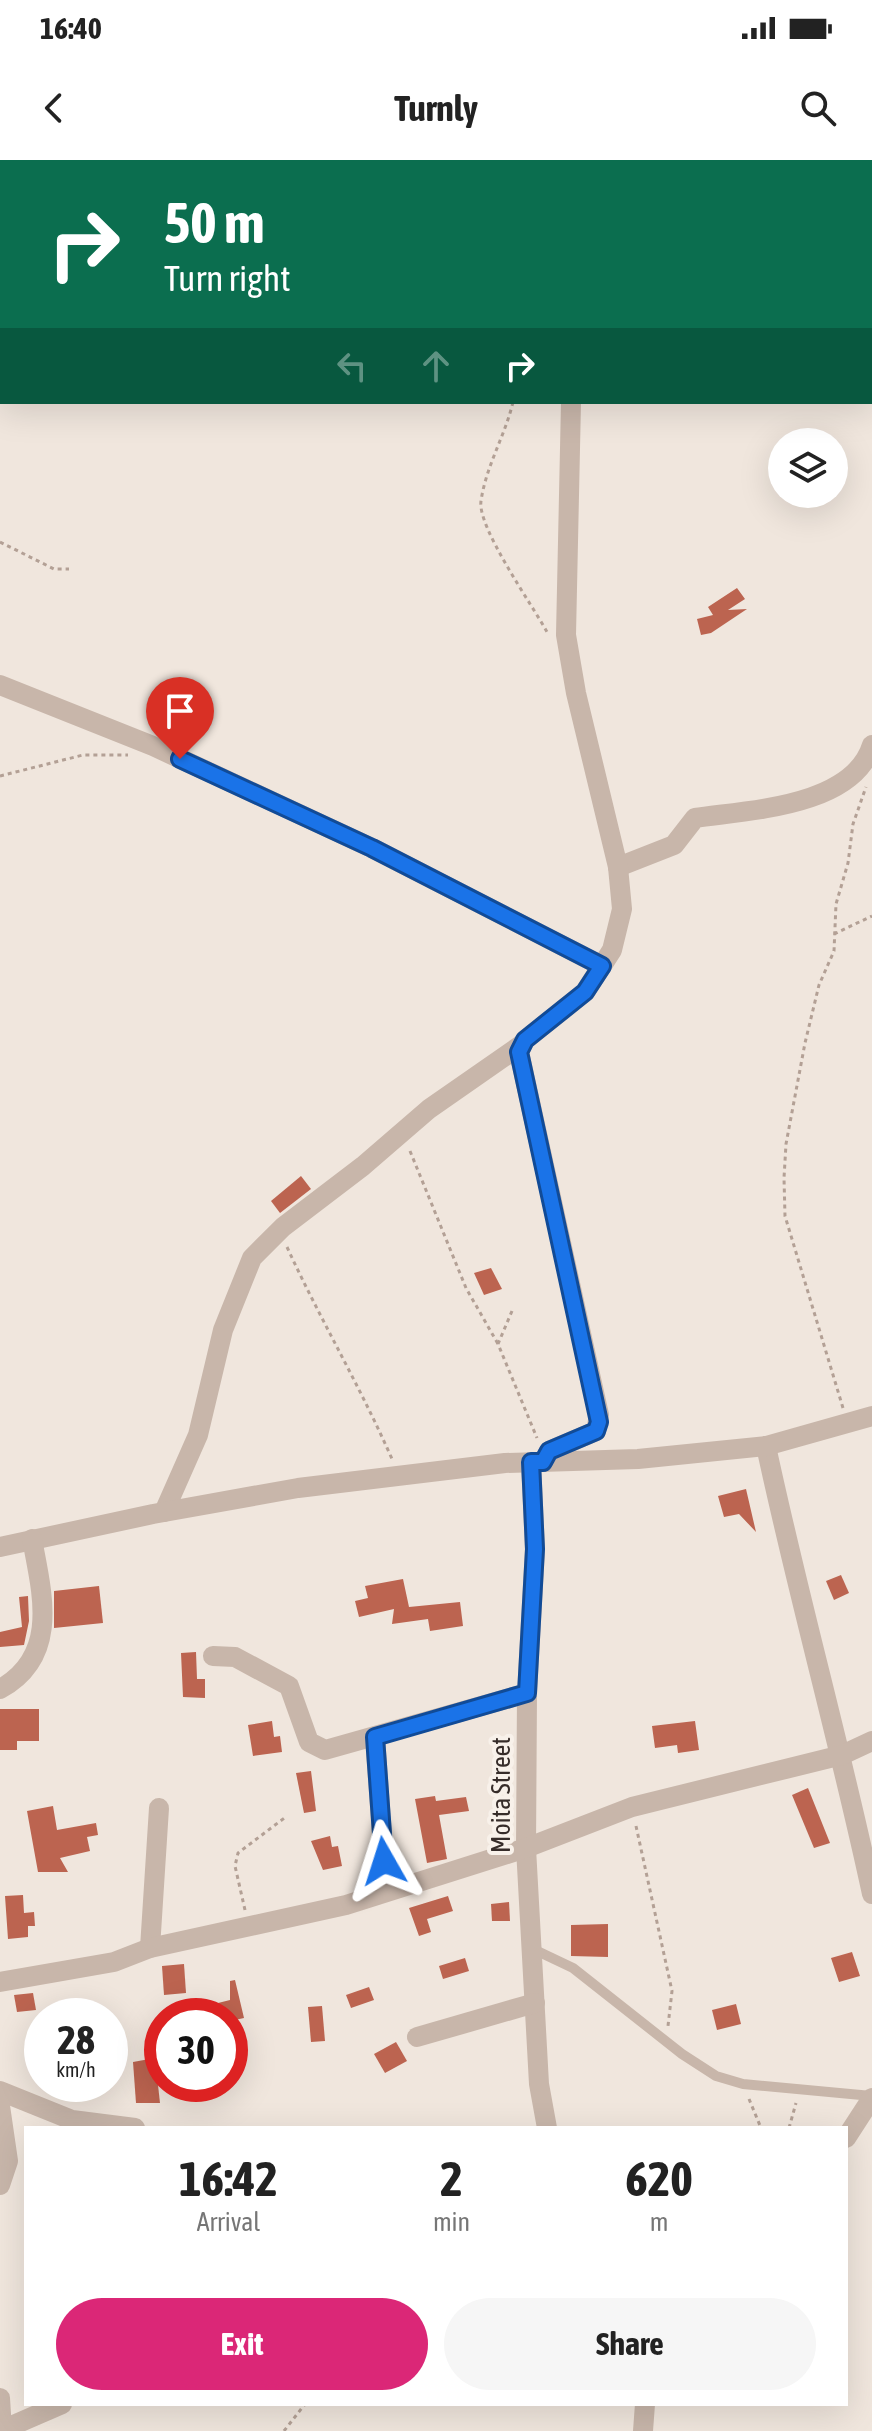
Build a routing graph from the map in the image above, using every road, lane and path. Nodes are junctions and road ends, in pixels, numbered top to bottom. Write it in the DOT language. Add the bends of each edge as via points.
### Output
graph roads {
  1 [pos="512,404"];
  2 [pos="571,404"];
  3 [pos="0,542"];
  4 [pos="69,569"];
  5 [pos="550,637"];
  6 [pos="0,685"];
  7 [pos="153,746"];
  8 [pos="870,750"];
  9 [pos="0,776"];
  10 [pos="618,867"];
  11 [pos="872,916"];
  12 [pos="834,934"];
  13 [pos="602,966"];
  14 [pos="521,1045"];
  15 [pos="402,1132"];
  16 [pos="279,1231"];
  17 [pos="512,1311"];
  18 [pos="498,1344"];
  19 [pos="872,1416"];
  20 [pos="846,1421"];
  21 [pos="766,1446"];
  22 [pos="540,1460"];
  23 [pos="400,1477"];
  24 [pos="164,1512"];
  25 [pos="32,1539"];
  26 [pos="0,1547"];
  27 [pos="213,1656"];
  28 [pos="0,1689"];
  29 [pos="527,1693"];
  30 [pos="375,1737"];
  31 [pos="872,1741"];
  32 [pos="842,1755"];
  33 [pos="632,1807"];
  34 [pos="159,1808"];
  35 [pos="287,1816"];
  36 [pos="526,1848"];
  37 [pos="386,1891"];
  38 [pos="872,1894"];
  39 [pos="248,1926"];
  40 [pos="150,1948"];
  41 [pos="533,1949"];
  42 [pos="0,1982"];
  43 [pos="535,2003"];
  44 [pos="417,2037"];
  45 [pos="671,2045"];
  46 [pos="743,2084"];
  47 [pos="801,2088"];
  48 [pos="0,2091"];
  49 [pos="872,2097"];
  50 [pos="0,2106"];
  51 [pos="119,2126"];
  52 [pos="547,2126"];
  53 [pos="760,2126"];
  54 [pos="790,2126"];
  55 [pos="848,2135"];
  56 [pos="0,2185"];
  57 [pos="0,2398"];
  58 [pos="57,2406"];
  59 [pos="303,2406"];
  60 [pos="645,2406"];
  61 [pos="1,2431"];
  62 [pos="284,2431"];
  63 [pos="643,2431"];
  1 -- 5 [label="path" via="491,455 480,509"];
  2 -- 10 [label="street" via="566,635"];
  3 -- 4 [label="path" via="54,569"];
  6 -- 7 [label="street"];
  7 -- 9 [label="path" via="136,756 83,755"];
  7 -- 13 [label="street" via="372,848"];
  8 -- 10 [label="street" via="841,783 815,796 695,818 674,845"];
  8 -- 12 [label="path"];
  10 -- 13 [label="street" via="619,932"];
  11 -- 12 [label="path"];
  12 -- 20 [label="path" via="786,1144 785,1216"];
  13 -- 14 [label="street" via="585,992"];
  14 -- 15 [label="street"];
  14 -- 22 [label="street" via="599,1415 596,1431"];
  15 -- 16 [label="street"];
  15 -- 18 [label="path" via="466,1288"];
  16 -- 23 [label="path"];
  16 -- 24 [label="street" via="246,1267 223,1330 198,1435"];
  17 -- 18 [label="path"];
  18 -- 22 [label="path"];
  19 -- 20 [label="street"];
  20 -- 21 [label="street"];
  21 -- 22 [label="street" via="638,1459"];
  21 -- 32 [label="street"];
  22 -- 23 [label="street"];
  22 -- 29 [label="street, Moita Street"];
  23 -- 24 [label="street" via="298,1488"];
  24 -- 25 [label="street"];
  25 -- 26 [label="street"];
  25 -- 28 [label="street" via="44,1625 27,1664"];
  27 -- 30 [label="street" via="235,1657 289,1686 313,1745 336,1749"];
  29 -- 30 [label="street"];
  29 -- 36 [label="street, Moita Street"];
  30 -- 37 [label="street"];
  31 -- 32 [label="street"];
  32 -- 33 [label="street"];
  32 -- 38 [label="street"];
  33 -- 36 [label="street"];
  33 -- 45 [label="path" via="672,1991"];
  34 -- 40 [label="street"];
  35 -- 39 [label="path" via="235,1860"];
  36 -- 37 [label="street"];
  36 -- 41 [label="street, Moita Street"];
  37 -- 39 [label="street"];
  39 -- 40 [label="street"];
  40 -- 42 [label="street" via="114,1962"];
  41 -- 43 [label="street, Moita Street"];
  41 -- 45 [label="lane" via="573,1968"];
  43 -- 44 [label="street"];
  43 -- 52 [label="street, Moita Street"];
  45 -- 46 [label="lane" via="716,2076"];
  46 -- 47 [label="lane"];
  46 -- 53 [label="path"];
  47 -- 49 [label="lane"];
  47 -- 54 [label="path"];
  48 -- 51 [label="street" via="72,2120"];
  49 -- 55 [label="street"];
  50 -- 56 [label="street" via="8,2161"];
  57 -- 61 [label="street"];
  58 -- 61 [label="street"];
  59 -- 62 [label="path"];
  60 -- 63 [label="street"];
}
